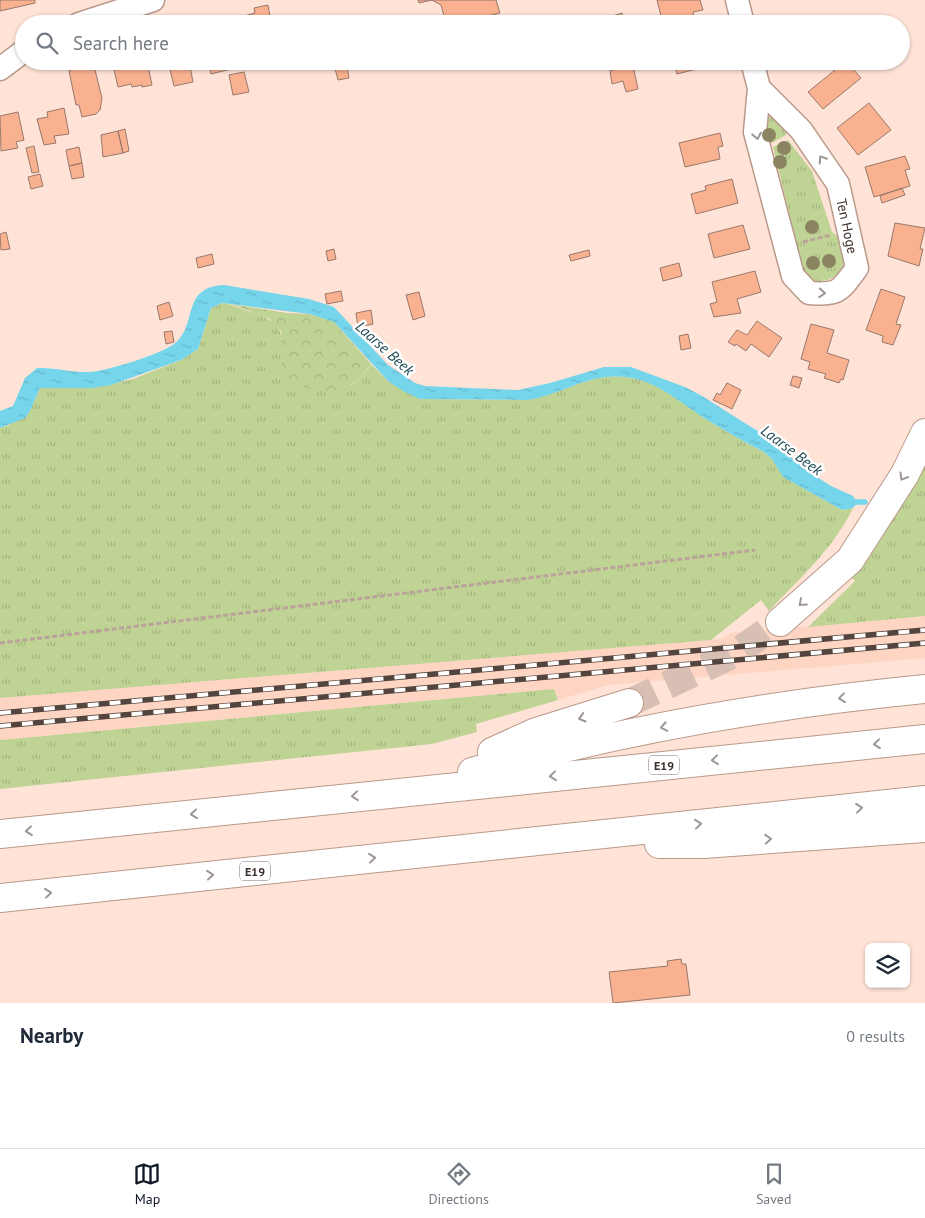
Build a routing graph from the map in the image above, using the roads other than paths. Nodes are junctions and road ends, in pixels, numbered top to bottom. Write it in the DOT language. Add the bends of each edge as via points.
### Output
graph roads {
  1 [pos="153,0"];
  2 [pos="737,0"];
  3 [pos="107,15"];
  4 [pos="741,15"];
  5 [pos="15,58"];
  6 [pos="0,70"];
  7 [pos="754,70"];
  8 [pos="759,88"];
  9 [pos="925,434"];
  10 [pos="780,622"];
  11 [pos="925,690"];
  12 [pos="629,703"];
  13 [pos="925,739"];
  14 [pos="404,791"];
  15 [pos="925,800"];
  16 [pos="925,828"];
  17 [pos="0,834"];
  18 [pos="510,844"];
  19 [pos="0,898"];
  1 -- 3 [label="street"];
  2 -- 4 [label="street"];
  5 -- 6 [label="street"];
  7 -- 8 [label="street, Ten Hoge"];
  8 -- 8 [label="street, Ten Hoge, one-way" via="756,132 793,276 809,292 830,294 842,288 856,268 838,184 800,130"];
  9 -- 10 [label="highway, one-way" via="905,474 850,560"];
  11 -- 14 [label="highway, one-way" via="766,707 538,753"];
  12 -- 14 [label="highway, one-way" via="536,732"];
  13 -- 14 [label="highway, E19, one-way"];
  14 -- 17 [label="highway, E19, one-way"];
  18 -- 15 [label="highway, E19, one-way"];
  18 -- 16 [label="highway, one-way" via="703,844"];
  19 -- 18 [label="highway, E19, one-way"];
}
